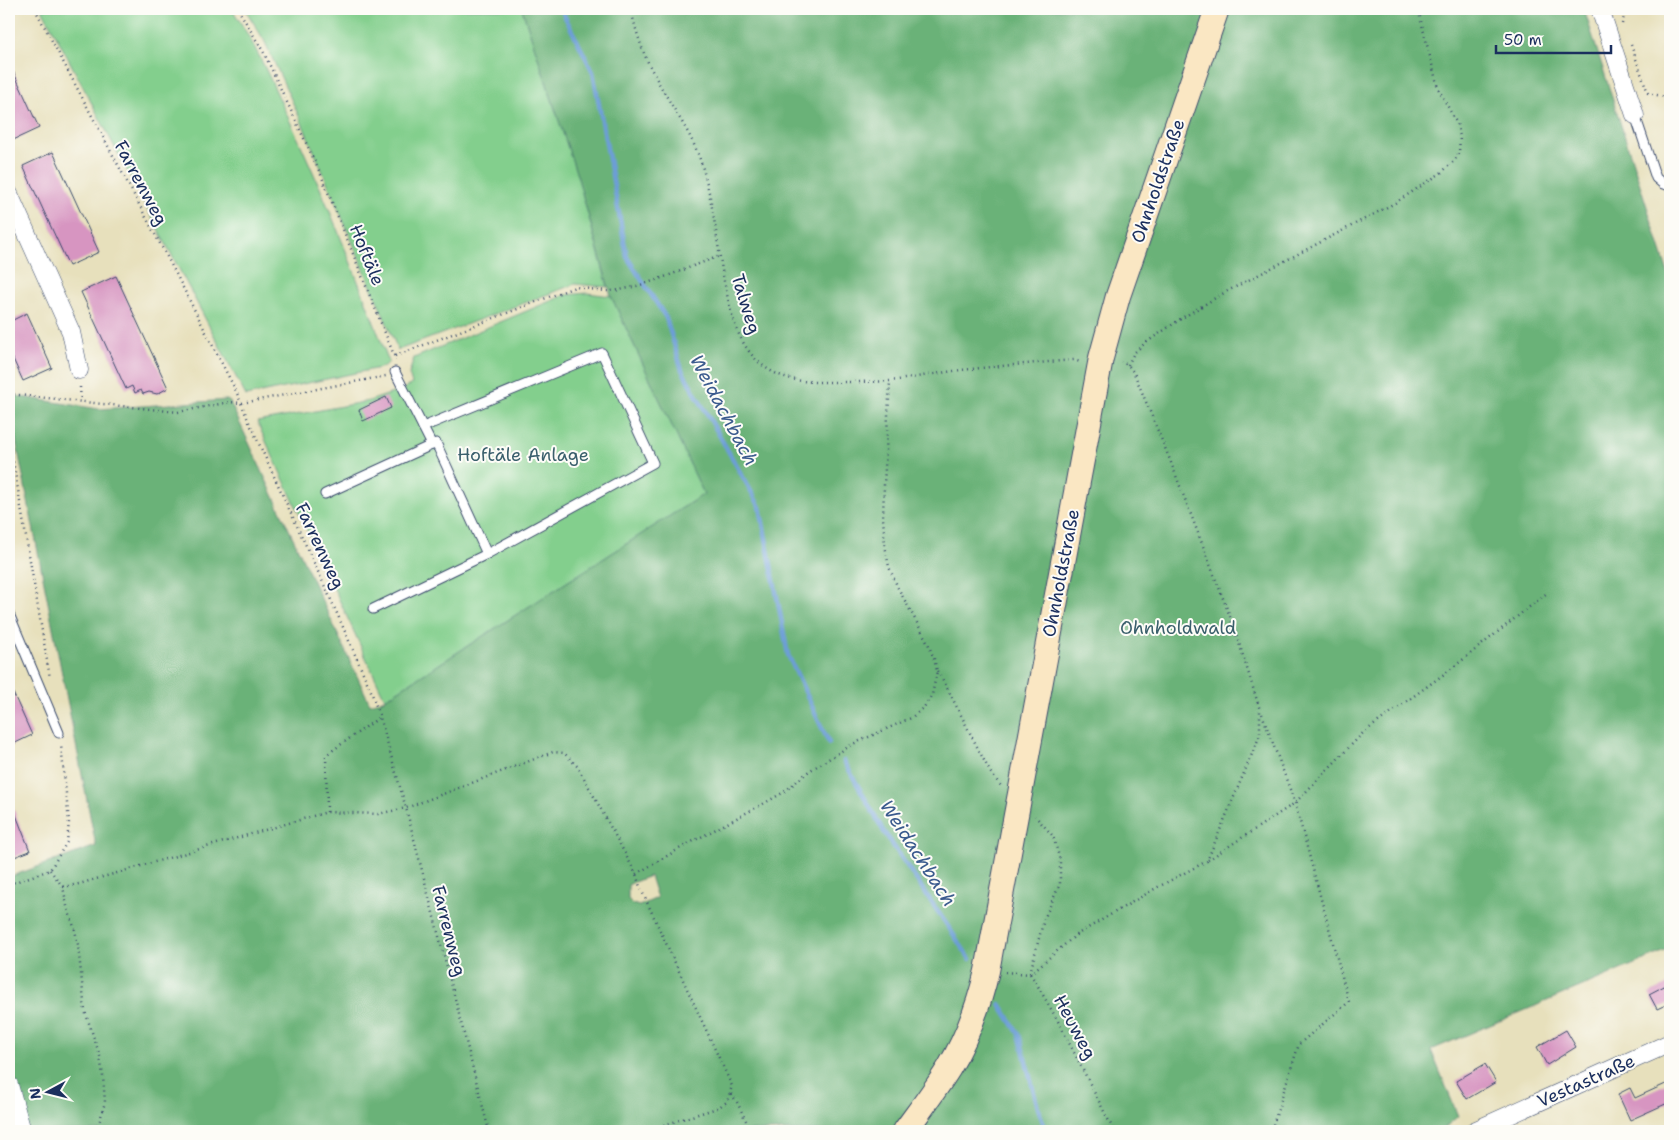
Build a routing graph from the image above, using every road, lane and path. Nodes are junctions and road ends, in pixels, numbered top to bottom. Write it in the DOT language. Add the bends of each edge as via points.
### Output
graph roads {
  1 [pos="35,9"];
  2 [pos="238,9"];
  3 [pos="631,9"];
  4 [pos="1217,9"];
  5 [pos="1418,9"];
  6 [pos="1600,9"];
  7 [pos="1626,9"];
  8 [pos="1622,24"];
  9 [pos="1629,41"];
  10 [pos="1670,98"];
  11 [pos="1635,115"];
  12 [pos="1670,186"];
  13 [pos="9,194"];
  14 [pos="720,256"];
  15 [pos="394,356"];
  16 [pos="1100,361"];
  17 [pos="1128,365"];
  18 [pos="396,372"];
  19 [pos="79,379"];
  20 [pos="890,381"];
  21 [pos="9,394"];
  22 [pos="81,402"];
  23 [pos="242,403"];
  24 [pos="423,427"];
  25 [pos="432,445"];
  26 [pos="325,494"];
  27 [pos="487,554"];
  28 [pos="1547,592"];
  29 [pos="373,609"];
  30 [pos="9,614"];
  31 [pos="937,671"];
  32 [pos="1260,710"];
  33 [pos="380,717"];
  34 [pos="59,733"];
  35 [pos="1019,801"];
  36 [pos="1295,803"];
  37 [pos="406,808"];
  38 [pos="328,812"];
  39 [pos="1206,861"];
  40 [pos="50,870"];
  41 [pos="636,874"];
  42 [pos="63,887"];
  43 [pos="987,971"];
  44 [pos="1030,974"];
  45 [pos="1670,1043"];
  46 [pos="9,1086"];
  47 [pos="731,1094"];
  48 [pos="22,1131"];
  49 [pos="96,1131"];
  50 [pos="132,1131"];
  51 [pos="144,1131"];
  52 [pos="489,1131"];
  53 [pos="645,1131"];
  54 [pos="751,1131"];
  55 [pos="905,1131"];
  56 [pos="1114,1131"];
  57 [pos="1271,1131"];
  58 [pos="1474,1131"];
  1 -- 23 [label="path, Farrenweg"];
  2 -- 15 [label="path, Hoftäle" via="264,53 321,175"];
  3 -- 14 [label="path, Talweg" via="654,76 691,138 702,165"];
  4 -- 16 [label="main road, Ohnholdstraße" via="1118,296"];
  5 -- 17 [label="path" via="1438,88 1457,124 1460,137 1455,160 1395,203 1182,318 1144,344"];
  6 -- 11 [label="street"];
  7 -- 8 [label="path"];
  9 -- 10 [label="path" via="1648,93"];
  11 -- 12 [label="lane" via="1656,178"];
  13 -- 19 [label="street" via="71,332"];
  14 -- 15 [label="path" via="639,285 606,291 575,287"];
  14 -- 20 [label="path, Talweg" via="737,331 759,363 784,377 803,382"];
  15 -- 18 [label="path, Hoftäle" via="398,364"];
  16 -- 17 [label="path, Talweg"];
  16 -- 20 [label="path, Talweg" via="1074,360 960,370"];
  16 -- 35 [label="main road, Ohnholdstraße"];
  17 -- 32 [label="path" via="1170,460 1234,627"];
  18 -- 23 [label="path" via="389,376"];
  18 -- 24 [label="lane"];
  19 -- 22 [label="path"];
  20 -- 31 [label="path" via="883,518 885,545 892,574 928,644"];
  21 -- 22 [label="path"];
  22 -- 23 [label="path" via="178,412 230,402"];
  23 -- 33 [label="path, Farrenweg"];
  24 -- 25 [label="lane"];
  24 -- 27 [label="lane" via="602,353 653,463"];
  25 -- 26 [label="lane"];
  25 -- 27 [label="lane" via="436,443"];
  27 -- 29 [label="lane"];
  28 -- 36 [label="path" via="1451,669 1363,733"];
  30 -- 34 [label="lane"];
  31 -- 35 [label="path" via="990,772"];
  31 -- 41 [label="path" via="932,695 911,718 853,744 809,771 784,792"];
  32 -- 36 [label="path"];
  32 -- 39 [label="path" via="1260,735"];
  33 -- 37 [label="path, Farrenweg"];
  33 -- 38 [label="path" via="326,755"];
  35 -- 43 [label="main road, Ohnholdstraße"];
  35 -- 44 [label="path" via="1053,836 1060,860 1060,884 1044,919"];
  36 -- 39 [label="path"];
  36 -- 57 [label="path" via="1349,1002 1299,1044"];
  37 -- 38 [label="path" via="378,814"];
  37 -- 41 [label="path" via="553,752 564,753 578,767"];
  37 -- 52 [label="path, Farrenweg"];
  38 -- 42 [label="path"];
  39 -- 44 [label="path" via="1076,935"];
  40 -- 42 [label="path"];
  41 -- 47 [label="path" via="728,1075"];
  42 -- 49 [label="path" via="78,945 85,1011 103,1076 105,1102"];
  43 -- 44 [label="path"];
  43 -- 55 [label="main road, Ohnholdstraße" via="981,998 967,1032 949,1067"];
  44 -- 56 [label="path, Heuweg"];
  45 -- 58 [label="street, Vestastraße"];
  46 -- 48 [label="street"];
  47 -- 53 [label="path" via="727,1102 717,1108"];
  47 -- 54 [label="path"];
  50 -- 51 [label="path"];
}
